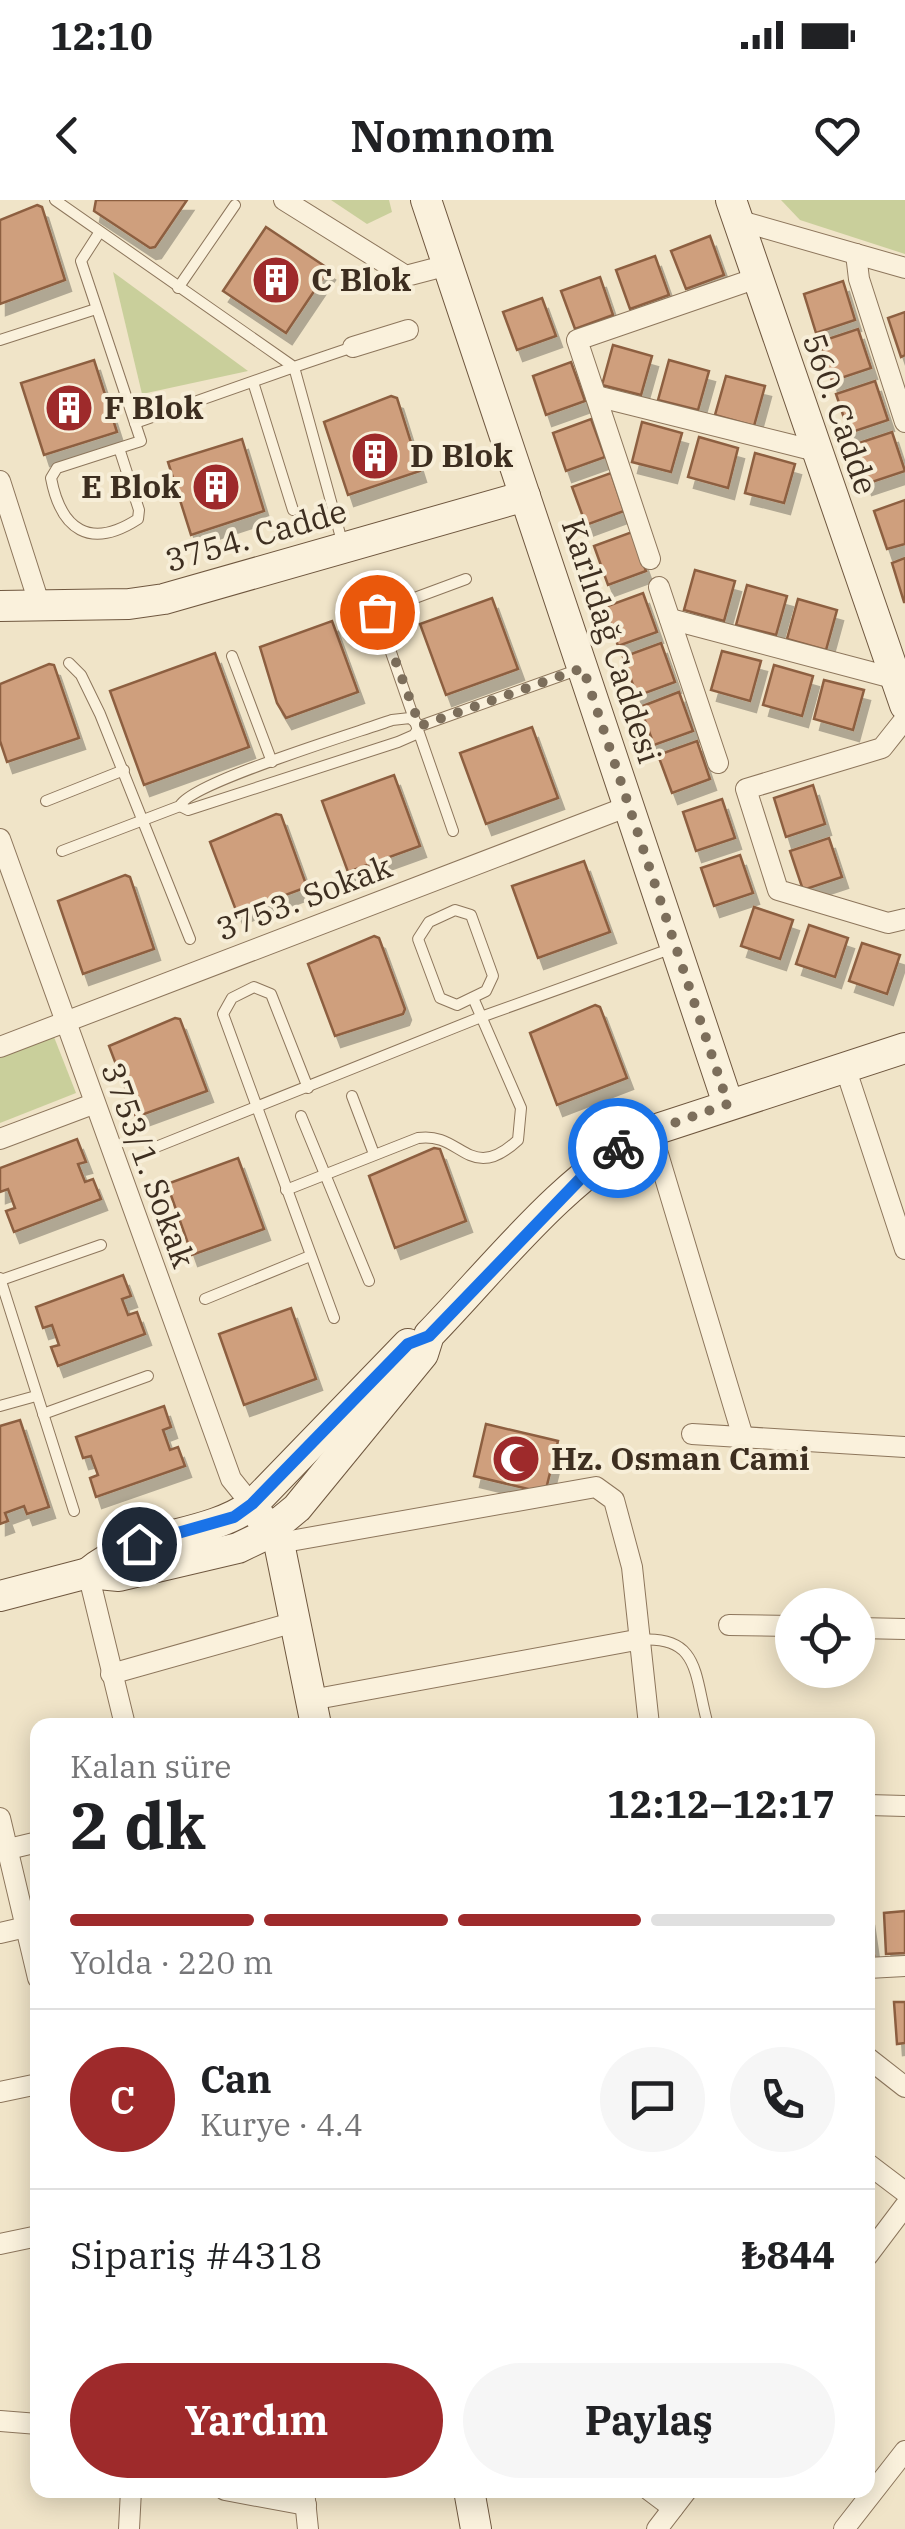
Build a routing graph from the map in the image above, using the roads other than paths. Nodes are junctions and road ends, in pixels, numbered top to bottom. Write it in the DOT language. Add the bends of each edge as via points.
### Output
graph roads {
  1 [pos="55,200"];
  2 [pos="284,200"];
  3 [pos="426,200"];
  4 [pos="235,205"];
  5 [pos="734,210"];
  6 [pos="98,233"];
  7 [pos="856,254"];
  8 [pos="448,265"];
  9 [pos="905,268"];
  10 [pos="757,278"];
  11 [pos="178,288"];
  12 [pos="96,309"];
  13 [pos="408,330"];
  14 [pos="0,340"];
  15 [pos="353,347"];
  16 [pos="294,367"];
  17 [pos="253,382"];
  18 [pos="596,396"];
  19 [pos="905,422"];
  20 [pos="134,423"];
  21 [pos="119,448"];
  22 [pos="816,450"];
  23 [pos="0,481"];
  24 [pos="525,496"];
  25 [pos="293,510"];
  26 [pos="344,548"];
  27 [pos="650,559"];
  28 [pos="466,579"];
  29 [pos="659,587"];
  30 [pos="0,606"];
  31 [pos="40,606"];
  32 [pos="670,619"];
  33 [pos="232,656"];
  34 [pos="69,663"];
  35 [pos="583,668"];
  36 [pos="899,691"];
  37 [pos="905,718"];
  38 [pos="420,726"];
  39 [pos="272,762"];
  40 [pos="718,764"];
  41 [pos="124,770"];
  42 [pos="46,800"];
  43 [pos="180,806"];
  44 [pos="629,806"];
  45 [pos="144,820"];
  46 [pos="453,831"];
  47 [pos="0,839"];
  48 [pos="62,851"];
  49 [pos="905,919"];
  50 [pos="190,939"];
  51 [pos="676,947"];
  52 [pos="474,1000"];
  53 [pos="481,1017"];
  54 [pos="64,1022"];
  55 [pos="0,1047"];
  56 [pos="905,1048"];
  57 [pos="844,1067"];
  58 [pos="308,1088"];
  59 [pos="352,1096"];
  60 [pos="93,1104"];
  61 [pos="728,1104"];
  62 [pos="255,1109"];
  63 [pos="302,1116"];
  64 [pos="651,1131"];
  65 [pos="0,1139"];
  66 [pos="151,1149"];
  67 [pos="374,1154"];
  68 [pos="326,1175"];
  69 [pos="286,1190"];
  70 [pos="101,1245"];
  71 [pos="905,1249"];
  72 [pos="310,1256"];
  73 [pos="0,1279"];
  74 [pos="368,1281"];
  75 [pos="205,1300"];
  76 [pos="334,1318"];
  77 [pos="429,1336"];
  78 [pos="148,1376"];
  79 [pos="36,1396"];
  80 [pos="0,1406"];
  81 [pos="44,1414"];
  82 [pos="692,1434"];
  83 [pos="743,1437"];
  84 [pos="905,1447"];
  85 [pos="252,1504"];
  86 [pos="74,1511"];
  87 [pos="275,1537"];
  88 [pos="88,1572"];
  89 [pos="0,1596"];
  90 [pos="296,1622"];
  91 [pos="729,1625"];
  92 [pos="775,1626"];
  93 [pos="875,1628"];
  94 [pos="905,1628"];
  95 [pos="636,1640"];
  96 [pos="111,1674"];
  97 [pos="313,1712"];
  98 [pos="123,1718"];
  99 [pos="648,1718"];
  100 [pos="706,1718"];
  101 [pos="875,1805"];
  102 [pos="905,1806"];
  103 [pos="0,1818"];
  104 [pos="30,1844"];
  105 [pos="4,1850"];
  106 [pos="26,1927"];
  107 [pos="0,1933"];
  108 [pos="30,1944"];
  109 [pos="905,1966"];
  110 [pos="875,1968"];
  111 [pos="875,2063"];
  112 [pos="30,2086"];
  113 [pos="905,2087"];
  114 [pos="0,2092"];
  115 [pos="875,2169"];
  116 [pos="905,2192"];
  117 [pos="905,2206"];
  118 [pos="30,2238"];
  119 [pos="0,2244"];
  120 [pos="875,2246"];
  121 [pos="0,2421"];
  122 [pos="30,2423"];
  123 [pos="905,2452"];
  124 [pos="875,2468"];
  125 [pos="885,2476"];
  126 [pos="875,2489"];
  127 [pos="130,2498"];
  128 [pos="305,2498"];
  129 [pos="470,2498"];
  130 [pos="660,2498"];
  131 [pos="681,2498"];
  132 [pos="868,2498"];
  133 [pos="673,2508"];
  134 [pos="129,2529"];
  135 [pos="308,2529"];
  136 [pos="476,2529"];
  137 [pos="657,2529"];
  138 [pos="844,2529"];
  1 -- 6 [label="lane"];
  2 -- 8 [label="street" via="406,276"];
  3 -- 8 [label="main road, Karlıdağ Caddesi"];
  4 -- 11 [label="lane"];
  5 -- 7 [label="street"];
  5 -- 10 [label="main road, 560. Cadde"];
  6 -- 11 [label="lane"];
  6 -- 12 [label="lane" via="81,261"];
  7 -- 9 [label="street"];
  7 -- 19 [label="street" via="858,279"];
  8 -- 24 [label="main road, Karlıdağ Caddesi"];
  10 -- 18 [label="street" via="577,340"];
  10 -- 22 [label="main road, 560. Cadde"];
  11 -- 16 [label="lane"];
  12 -- 14 [label="lane"];
  12 -- 20 [label="lane"];
  13 -- 15 [label="street"];
  15 -- 16 [label="lane"];
  16 -- 17 [label="lane"];
  16 -- 26 [label="lane"];
  17 -- 20 [label="lane"];
  17 -- 25 [label="lane"];
  18 -- 22 [label="street"];
  18 -- 27 [label="street"];
  20 -- 21 [label="lane" via="141,441"];
  21 -- 21 [label="lane" via="138,520 80,532 67,524 52,478 57,468"];
  22 -- 36 [label="main road, 560. Cadde"];
  23 -- 31 [label="street"];
  24 -- 26 [label="main road, 3754. Cadde"];
  24 -- 35 [label="main road, Karlıdağ Caddesi"];
  26 -- 31 [label="main road, 3754. Cadde" via="164,599"];
  28 -- 38 [label="lane" via="377,612"];
  29 -- 32 [label="street"];
  30 -- 31 [label="main road, 3754. Cadde"];
  32 -- 36 [label="street"];
  32 -- 40 [label="street"];
  33 -- 39 [label="lane"];
  34 -- 41 [label="lane" via="86,684"];
  35 -- 38 [label="lane"];
  35 -- 44 [label="main road, Karlıdağ Caddesi"];
  37 -- 49 [label="street" via="882,748 746,789 778,890 888,923"];
  38 -- 39 [label="lane" via="410,718 392,720"];
  38 -- 43 [label="lane" via="398,742 188,810"];
  38 -- 46 [label="lane"];
  39 -- 43 [label="lane" via="192,792"];
  41 -- 42 [label="lane"];
  41 -- 45 [label="lane"];
  43 -- 45 [label="lane"];
  44 -- 51 [label="main road, Karlıdağ Caddesi"];
  44 -- 54 [label="street, 3753. Sokak"];
  45 -- 48 [label="lane"];
  45 -- 50 [label="lane"];
  47 -- 54 [label="street, 3753/1. Sokak"];
  51 -- 53 [label="lane"];
  51 -- 61 [label="main road, Karlıdağ Caddesi"];
  52 -- 52 [label="lane" via="450,1004 440,998 418,939 428,922 455,910 470,914 493,976"];
  52 -- 53 [label="lane"];
  53 -- 58 [label="lane"];
  53 -- 67 [label="lane" via="521,1108 518,1140 491,1159 460,1152 434,1135"];
  54 -- 55 [label="street, 3753. Sokak"];
  54 -- 60 [label="street, 3753/1. Sokak"];
  56 -- 57 [label="main road"];
  57 -- 61 [label="main road"];
  57 -- 71 [label="street"];
  58 -- 62 [label="lane"];
  58 -- 62 [label="lane" via="272,994 263,988 242,991 222,1014"];
  59 -- 67 [label="lane"];
  60 -- 65 [label="street"];
  60 -- 85 [label="street, 3753/1. Sokak" via="230,1479"];
  61 -- 64 [label="main road"];
  62 -- 66 [label="lane"];
  62 -- 69 [label="lane"];
  63 -- 68 [label="lane"];
  64 -- 77 [label="main road" via="616,1148 584,1175"];
  64 -- 83 [label="street"];
  67 -- 68 [label="lane"];
  68 -- 69 [label="lane"];
  68 -- 74 [label="lane"];
  69 -- 72 [label="lane"];
  70 -- 73 [label="lane"];
  72 -- 75 [label="lane"];
  72 -- 76 [label="lane"];
  73 -- 79 [label="lane"];
  77 -- 85 [label="main road" via="408,1344"];
  77 -- 87 [label="main road" via="422,1354"];
  78 -- 81 [label="lane"];
  79 -- 80 [label="lane"];
  79 -- 81 [label="lane"];
  81 -- 86 [label="lane"];
  82 -- 83 [label="street"];
  83 -- 84 [label="street"];
  85 -- 87 [label="main road"];
  85 -- 88 [label="main road" via="234,1517 113,1552"];
  87 -- 88 [label="main road" via="119,1576"];
  87 -- 90 [label="main road"];
  87 -- 95 [label="street" via="596,1487 614,1500 632,1567"];
  88 -- 89 [label="main road"];
  88 -- 96 [label="street"];
  90 -- 96 [label="street"];
  90 -- 97 [label="main road"];
  91 -- 92 [label="street"];
  93 -- 94 [label="street"];
  95 -- 97 [label="street"];
  95 -- 99 [label="street"];
  95 -- 100 [label="lane" via="675,1640 687,1650"];
  96 -- 98 [label="street"];
  101 -- 102 [label="street"];
  103 -- 105 [label="street"];
  104 -- 105 [label="street"];
  105 -- 106 [label="street"];
  106 -- 107 [label="street"];
  106 -- 108 [label="street"];
  109 -- 110 [label="street"];
  111 -- 113 [label="street"];
  112 -- 114 [label="street"];
  115 -- 116 [label="street"];
  117 -- 120 [label="street"];
  118 -- 119 [label="street"];
  121 -- 122 [label="street"];
  123 -- 125 [label="street"];
  124 -- 125 [label="street"];
  125 -- 126 [label="street"];
  127 -- 134 [label="street"];
  128 -- 135 [label="street"];
  129 -- 136 [label="main road"];
  130 -- 133 [label="street"];
  131 -- 133 [label="street"];
  132 -- 138 [label="street"];
  133 -- 137 [label="street"];
}
